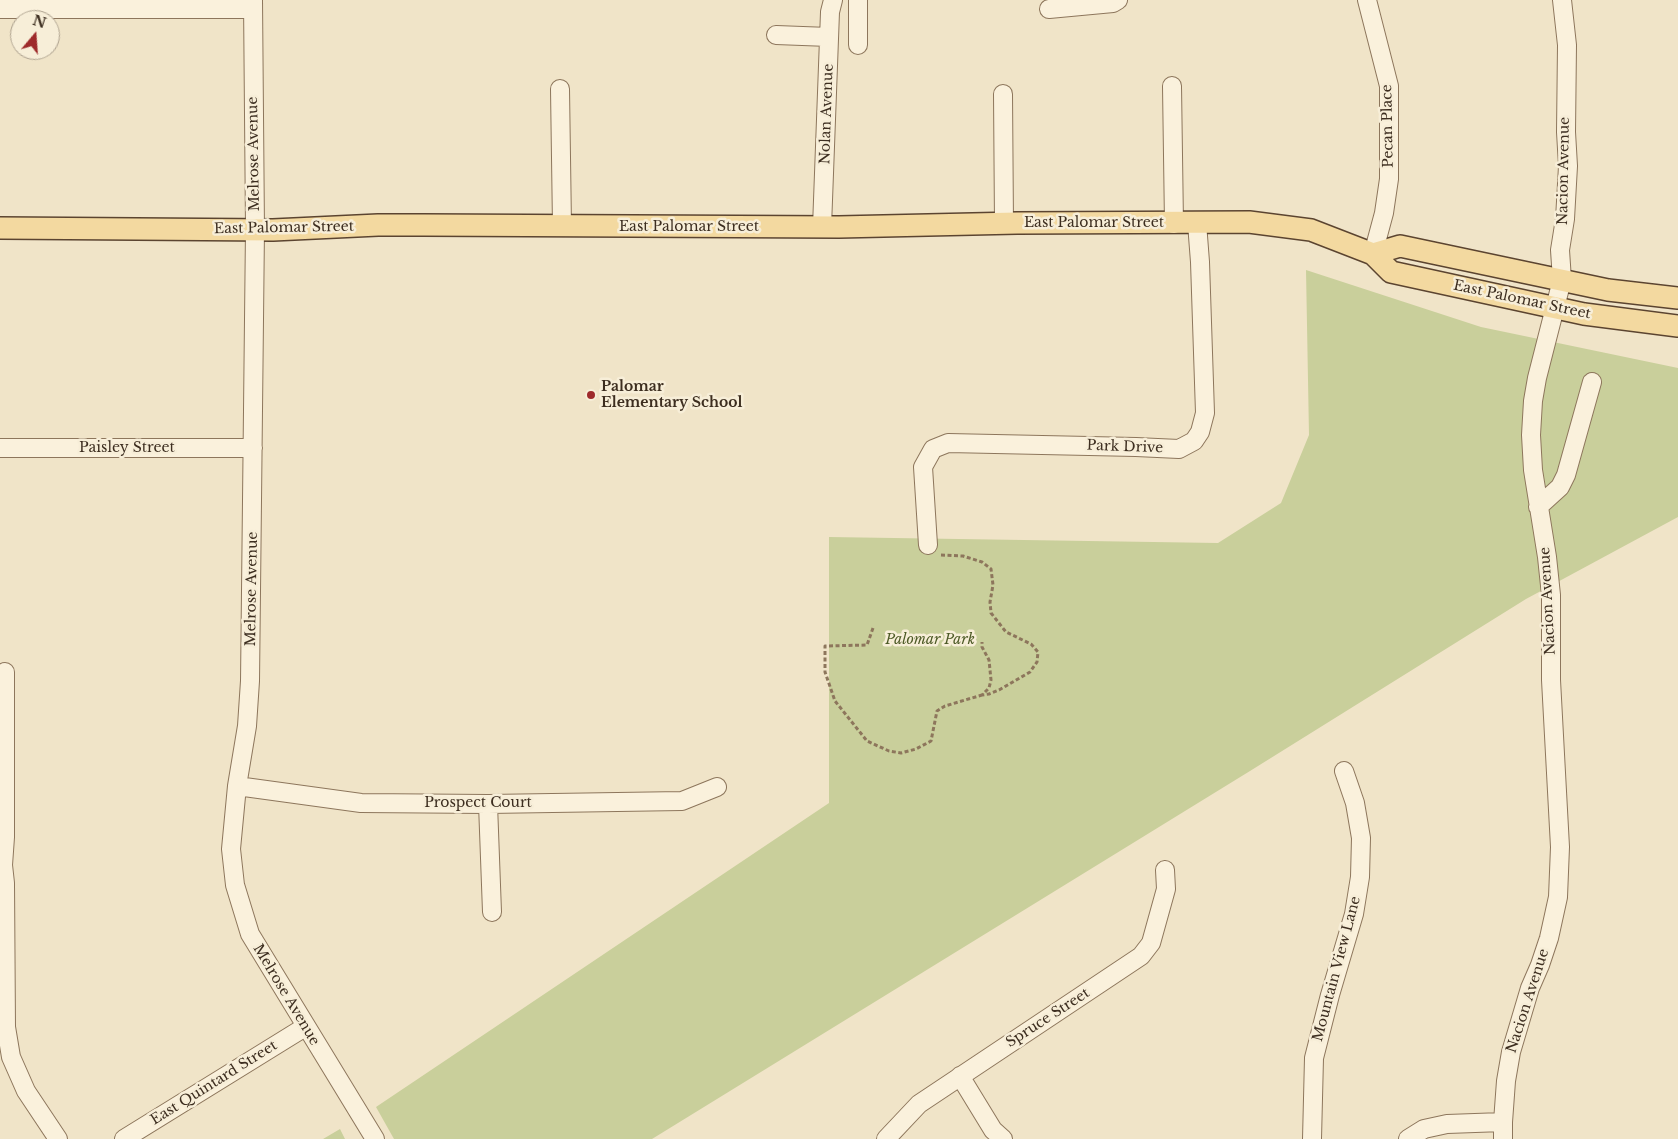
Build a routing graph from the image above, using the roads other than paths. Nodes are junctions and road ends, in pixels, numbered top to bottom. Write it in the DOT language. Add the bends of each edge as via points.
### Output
graph roads {
  1 [pos="833,0"];
  2 [pos="1118,0"];
  3 [pos="1367,0"];
  4 [pos="1562,0"];
  5 [pos="858,1"];
  6 [pos="253,4"];
  7 [pos="0,9"];
  8 [pos="1049,9"];
  9 [pos="776,35"];
  10 [pos="829,37"];
  11 [pos="858,45"];
  12 [pos="1172,86"];
  13 [pos="560,89"];
  14 [pos="1003,94"];
  15 [pos="1197,223"];
  16 [pos="1004,224"];
  17 [pos="1174,224"];
  18 [pos="562,226"];
  19 [pos="822,227"];
  20 [pos="0,228"];
  21 [pos="255,229"];
  22 [pos="1374,254"];
  23 [pos="1562,280"];
  24 [pos="1674,297"];
  25 [pos="1555,307"];
  26 [pos="1671,326"];
  27 [pos="1592,382"];
  28 [pos="0,448"];
  29 [pos="253,448"];
  30 [pos="1538,507"];
  31 [pos="931,550"];
  32 [pos="5,672"];
  33 [pos="1344,771"];
  34 [pos="238,786"];
  35 [pos="717,787"];
  36 [pos="488,804"];
  37 [pos="1164,870"];
  38 [pos="492,912"];
  39 [pos="305,1027"];
  40 [pos="960,1076"];
  41 [pos="1503,1130"];
  42 [pos="58,1139"];
  43 [pos="124,1139"];
  44 [pos="375,1139"];
  45 [pos="886,1139"];
  46 [pos="1003,1139"];
  47 [pos="1312,1139"];
  48 [pos="1408,1139"];
  1 -- 10 [label="street, Nolan Avenue"];
  2 -- 8 [label="street"];
  3 -- 22 [label="street, Pecan Place" via="1389,86 1389,180"];
  4 -- 23 [label="street, Nacion Avenue" via="1566,37 1568,166 1560,250"];
  5 -- 11 [label="street"];
  6 -- 7 [label="street"];
  6 -- 21 [label="street, Melrose Avenue"];
  9 -- 10 [label="street"];
  10 -- 19 [label="street, Nolan Avenue"];
  12 -- 17 [label="street"];
  13 -- 18 [label="street"];
  14 -- 16 [label="street"];
  15 -- 17 [label="main road, East Palomar Street"];
  15 -- 22 [label="main road, East Palomar Street" via="1249,222 1311,230"];
  15 -- 31 [label="street, Park Drive" via="1205,413 1194,441 1179,449 948,443 933,449 923,466"];
  16 -- 17 [label="main road, East Palomar Street"];
  16 -- 19 [label="main road, East Palomar Street"];
  18 -- 19 [label="main road, East Palomar Street"];
  18 -- 21 [label="main road, East Palomar Street" via="378,225"];
  20 -- 21 [label="main road, East Palomar Street"];
  21 -- 29 [label="street, Melrose Avenue"];
  22 -- 23 [label="main road, East Palomar Street" via="1400,246"];
  22 -- 25 [label="main road, East Palomar Street" via="1392,272"];
  23 -- 24 [label="main road, East Palomar Street" via="1608,290"];
  23 -- 25 [label="street, Nacion Avenue"];
  25 -- 26 [label="main road, East Palomar Street"];
  25 -- 30 [label="street, Nacion Avenue" via="1533,401 1531,435"];
  27 -- 30 [label="street" via="1566,475 1560,487"];
  28 -- 29 [label="street, Paisley Street"];
  29 -- 34 [label="street, Melrose Avenue" via="250,682"];
  30 -- 41 [label="street, Nacion Avenue" via="1550,595 1560,847 1558,897 1549,938 1511,1052"];
  32 -- 42 [label="street" via="3,865 6,1027 11,1056 26,1091"];
  33 -- 47 [label="street, Mountain View Lane" via="1362,838 1360,877 1354,914 1314,1058"];
  34 -- 36 [label="street, Prospect Court" via="361,803"];
  34 -- 39 [label="street, Melrose Avenue" via="231,849 241,909 250,934"];
  35 -- 36 [label="street, Prospect Court" via="682,800"];
  36 -- 38 [label="street"];
  37 -- 40 [label="street, Spruce Street" via="1166,889 1151,943 1141,956"];
  39 -- 43 [label="street, East Quintard Street"];
  39 -- 44 [label="street, Melrose Avenue"];
  40 -- 45 [label="street, Spruce Street" via="918,1104"];
  40 -- 46 [label="street" via="993,1130"];
  41 -- 48 [label="street" via="1447,1124 1424,1129"];
}
